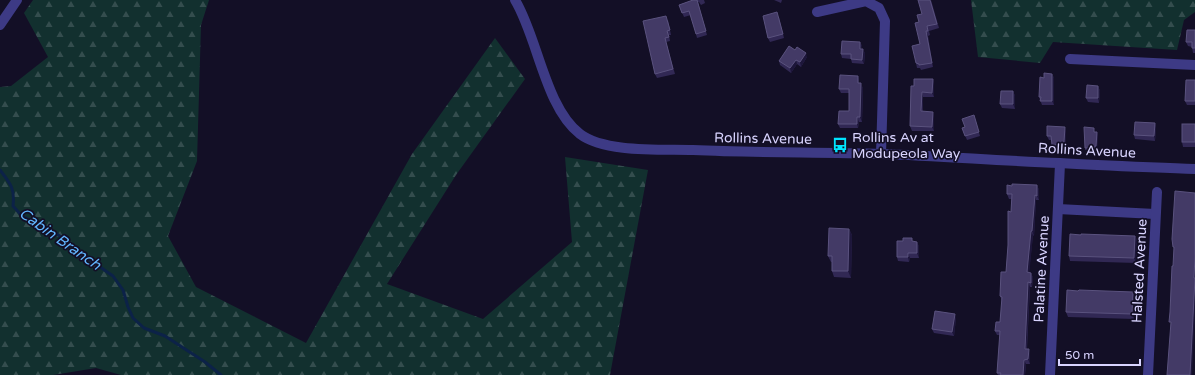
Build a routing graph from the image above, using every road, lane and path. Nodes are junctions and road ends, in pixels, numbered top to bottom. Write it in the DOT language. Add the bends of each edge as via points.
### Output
graph roads {
  1 [pos="17,0"];
  2 [pos="515,0"];
  3 [pos="817,12"];
  4 [pos="0,25"];
  5 [pos="1070,59"];
  6 [pos="1195,65"];
  7 [pos="881,154"];
  8 [pos="1060,164"];
  9 [pos="1195,169"];
  10 [pos="1157,192"];
  11 [pos="1058,210"];
  12 [pos="1155,214"];
  13 [pos="1050,375"];
  14 [pos="1148,375"];
  1 -- 4 [label="street"];
  2 -- 7 [label="street, Rollins Avenue" via="559,108 580,134 598,143 614,147 730,152"];
  3 -- 7 [label="street" via="866,1 879,8 885,21"];
  5 -- 6 [label="street"];
  7 -- 8 [label="street, Rollins Avenue"];
  8 -- 9 [label="street, Rollins Avenue"];
  8 -- 11 [label="street, Palatine Avenue"];
  10 -- 12 [label="street, Halsted Avenue"];
  11 -- 12 [label="street"];
  11 -- 13 [label="street, Palatine Avenue"];
  12 -- 14 [label="street, Halsted Avenue"];
}
